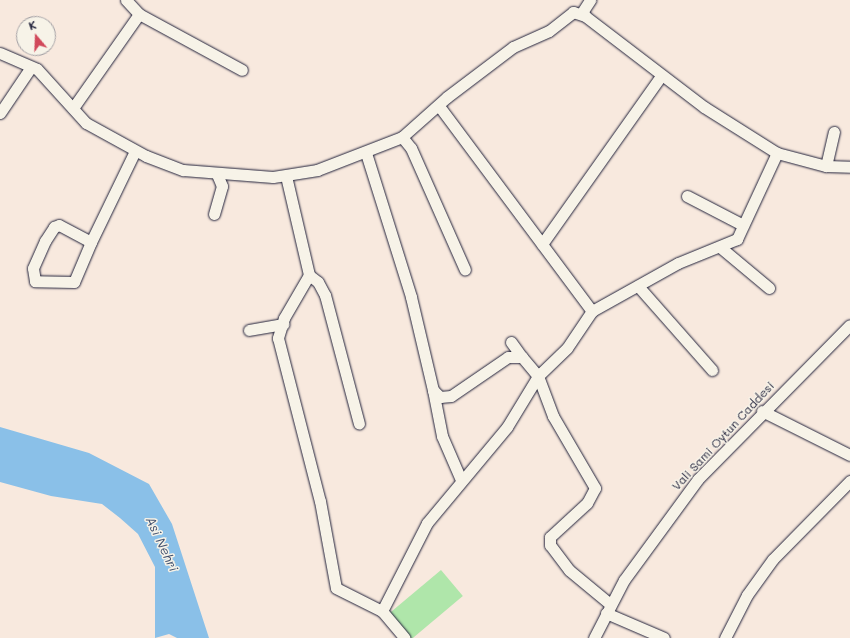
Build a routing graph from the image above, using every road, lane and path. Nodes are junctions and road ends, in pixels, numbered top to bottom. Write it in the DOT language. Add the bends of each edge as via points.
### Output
graph roads {
  1 [pos="126,0"];
  2 [pos="590,0"];
  3 [pos="139,14"];
  4 [pos="581,14"];
  5 [pos="0,53"];
  6 [pos="31,67"];
  7 [pos="242,70"];
  8 [pos="661,76"];
  9 [pos="439,106"];
  10 [pos="73,108"];
  11 [pos="0,113"];
  12 [pos="834,132"];
  13 [pos="402,137"];
  14 [pos="135,151"];
  15 [pos="777,153"];
  16 [pos="366,154"];
  17 [pos="826,166"];
  18 [pos="850,167"];
  19 [pos="217,174"];
  20 [pos="286,176"];
  21 [pos="687,196"];
  22 [pos="214,214"];
  23 [pos="743,225"];
  24 [pos="92,242"];
  25 [pos="542,244"];
  26 [pos="720,247"];
  27 [pos="465,270"];
  28 [pos="310,275"];
  29 [pos="638,286"];
  30 [pos="769,288"];
  31 [pos="592,311"];
  32 [pos="283,324"];
  33 [pos="850,326"];
  34 [pos="249,330"];
  35 [pos="511,342"];
  36 [pos="522,357"];
  37 [pos="712,370"];
  38 [pos="538,376"];
  39 [pos="433,390"];
  40 [pos="762,411"];
  41 [pos="359,424"];
  42 [pos="850,455"];
  43 [pos="461,480"];
  44 [pos="850,481"];
  45 [pos="608,608"];
  46 [pos="382,611"];
  47 [pos="405,638"];
  48 [pos="594,638"];
  49 [pos="664,638"];
  50 [pos="725,638"];
  1 -- 3 [label="street"];
  2 -- 4 [label="street"];
  3 -- 7 [label="street"];
  3 -- 10 [label="street"];
  4 -- 8 [label="street"];
  4 -- 9 [label="street" via="573,12 549,31 513,47"];
  5 -- 6 [label="street"];
  6 -- 10 [label="street"];
  6 -- 11 [label="street"];
  8 -- 15 [label="street"];
  8 -- 25 [label="street"];
  9 -- 13 [label="street"];
  9 -- 25 [label="street"];
  10 -- 14 [label="street" via="86,123"];
  12 -- 17 [label="street"];
  13 -- 16 [label="street"];
  13 -- 27 [label="street" via="411,148"];
  14 -- 19 [label="street" via="183,170"];
  14 -- 24 [label="street"];
  15 -- 17 [label="street"];
  15 -- 23 [label="street"];
  16 -- 20 [label="street" via="317,170"];
  16 -- 39 [label="street" via="419,327"];
  17 -- 18 [label="street"];
  19 -- 20 [label="street"];
  19 -- 22 [label="street" via="222,186"];
  20 -- 28 [label="street"];
  21 -- 23 [label="street"];
  23 -- 26 [label="street" via="737,239"];
  24 -- 24 [label="street" via="59,226 54,227 33,268 35,281 74,282"];
  25 -- 31 [label="street"];
  26 -- 29 [label="street" via="678,263"];
  26 -- 30 [label="street"];
  28 -- 32 [label="street"];
  28 -- 41 [label="street" via="318,282 324,295"];
  29 -- 31 [label="street"];
  29 -- 37 [label="street"];
  31 -- 38 [label="street" via="567,348"];
  32 -- 34 [label="street"];
  32 -- 46 [label="street" via="278,338 283,365 320,501 336,588"];
  33 -- 40 [label="street, Vali Sami Oytun Caddesi"];
  35 -- 36 [label="street"];
  36 -- 38 [label="street"];
  36 -- 39 [label="street" via="508,357 480,370 451,396 440,397"];
  38 -- 43 [label="street" via="507,427"];
  38 -- 45 [label="street" via="553,416 595,488 587,503 550,537 550,545 569,570"];
  39 -- 43 [label="street" via="442,436"];
  40 -- 42 [label="street"];
  40 -- 45 [label="street, Vali Sami Oytun Caddesi" via="675,508"];
  43 -- 46 [label="street" via="427,523"];
  44 -- 50 [label="street" via="773,559 747,595"];
  45 -- 48 [label="street, Vali Sami Oytun Caddesi"];
  45 -- 49 [label="street"];
  46 -- 47 [label="street"];
}
